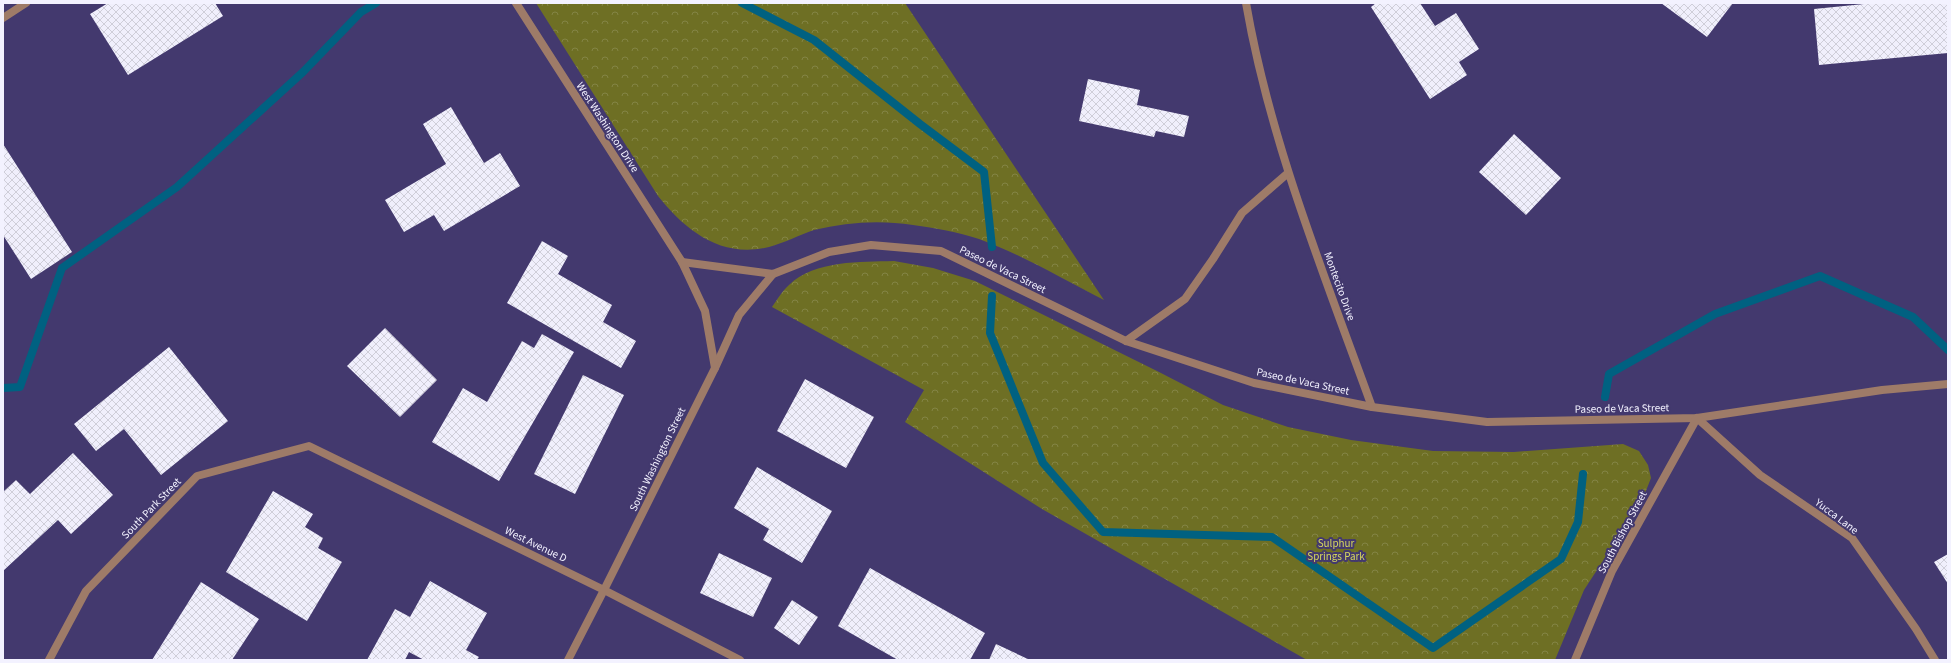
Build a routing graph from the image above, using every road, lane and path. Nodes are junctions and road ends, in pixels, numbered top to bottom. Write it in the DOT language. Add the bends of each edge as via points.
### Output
graph roads {
  1 [pos="26,3"];
  2 [pos="516,3"];
  3 [pos="1246,3"];
  4 [pos="3,18"];
  5 [pos="1288,172"];
  6 [pos="682,262"];
  7 [pos="773,274"];
  8 [pos="1126,340"];
  9 [pos="715,368"];
  10 [pos="1948,384"];
  11 [pos="1372,407"];
  12 [pos="1697,418"];
  13 [pos="321,451"];
  14 [pos="604,590"];
  15 [pos="49,660"];
  16 [pos="568,660"];
  17 [pos="740,660"];
  18 [pos="1575,660"];
  19 [pos="1935,660"];
  1 -- 4 [label="street"];
  2 -- 6 [label="street, West Washington Drive"];
  3 -- 5 [label="street, Montecito Drive" via="1254,50"];
  5 -- 8 [label="street" via="1242,213 1185,299"];
  5 -- 11 [label="street, Montecito Drive"];
  6 -- 7 [label="street, Paseo de Vaca Street"];
  6 -- 9 [label="street" via="705,311"];
  7 -- 8 [label="street, Paseo de Vaca Street" via="829,252 872,245 941,251"];
  7 -- 9 [label="street, South Washington Street" via="739,315"];
  8 -- 11 [label="street, Paseo de Vaca Street" via="1254,383"];
  9 -- 14 [label="street, South Washington Street"];
  10 -- 12 [label="street, Paseo de Vaca Street" via="1882,390"];
  11 -- 12 [label="street, Paseo de Vaca Street" via="1487,422"];
  12 -- 18 [label="street, South Bishop Street" via="1612,571"];
  12 -- 19 [label="street, Yucca Lane" via="1760,475 1852,538"];
  13 -- 14 [label="street, West Avenue D"];
  13 -- 15 [label="street, South Park Street" via="308,446 197,476 86,591"];
  14 -- 16 [label="street, South Washington Street"];
  14 -- 17 [label="street, West Avenue D"];
}
